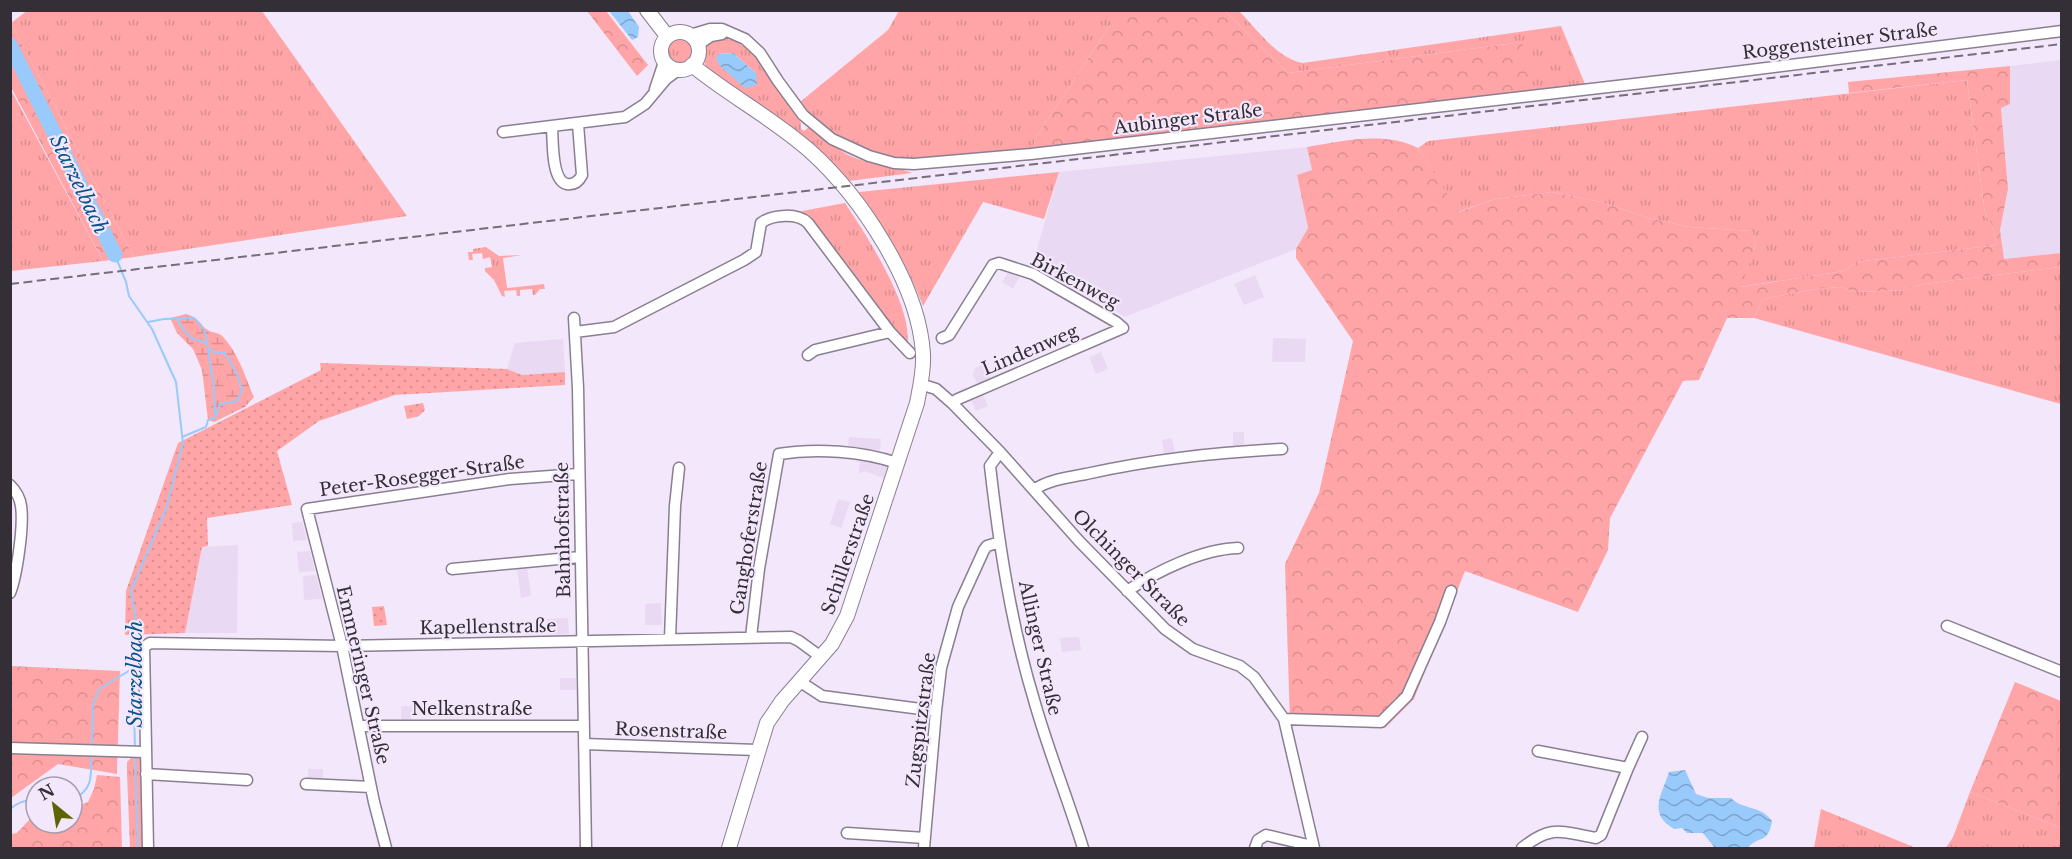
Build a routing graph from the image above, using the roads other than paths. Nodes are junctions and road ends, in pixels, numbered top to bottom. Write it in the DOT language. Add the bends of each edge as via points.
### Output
graph roads {
  1 [pos="647,10"];
  2 [pos="2061,31"];
  3 [pos="667,36"];
  4 [pos="694,40"];
  5 [pos="664,62"];
  6 [pos="692,65"];
  7 [pos="678,70"];
  8 [pos="1694,76"];
  9 [pos="654,92"];
  10 [pos="578,124"];
  11 [pos="552,127"];
  12 [pos="503,132"];
  13 [pos="574,318"];
  14 [pos="1122,328"];
  15 [pos="575,332"];
  16 [pos="890,332"];
  17 [pos="942,338"];
  18 [pos="910,353"];
  19 [pos="808,355"];
  20 [pos="920,384"];
  21 [pos="952,403"];
  22 [pos="1282,449"];
  23 [pos="1000,452"];
  24 [pos="897,463"];
  25 [pos="679,468"];
  26 [pos="578,474"];
  27 [pos="10,485"];
  28 [pos="1034,490"];
  29 [pos="307,510"];
  30 [pos="1000,542"];
  31 [pos="1238,548"];
  32 [pos="580,557"];
  33 [pos="452,569"];
  34 [pos="1127,591"];
  35 [pos="1451,591"];
  36 [pos="10,593"];
  37 [pos="1947,626"];
  38 [pos="751,637"];
  39 [pos="670,639"];
  40 [pos="581,642"];
  41 [pos="342,645"];
  42 [pos="821,657"];
  43 [pos="2061,672"];
  44 [pos="799,681"];
  45 [pos="936,711"];
  46 [pos="1284,719"];
  47 [pos="360,726"];
  48 [pos="584,726"];
  49 [pos="1642,737"];
  50 [pos="584,744"];
  51 [pos="10,748"];
  52 [pos="757,750"];
  53 [pos="1538,751"];
  54 [pos="138,752"];
  55 [pos="1628,768"];
  56 [pos="146,774"];
  57 [pos="247,780"];
  58 [pos="306,784"];
  59 [pos="371,787"];
  60 [pos="847,833"];
  61 [pos="925,843"];
  62 [pos="1312,846"];
  63 [pos="148,849"];
  64 [pos="386,849"];
  65 [pos="586,849"];
  66 [pos="729,849"];
  67 [pos="1083,849"];
  68 [pos="1255,849"];
  69 [pos="1522,849"];
  1 -- 3 [label="main road"];
  2 -- 8 [label="street, Roggensteiner Straße"];
  3 -- 4 [label="main road" via="678,32"];
  3 -- 5 [label="main road" via="661,46"];
  4 -- 6 [label="main road" via="698,58"];
  4 -- 8 [label="street, Aubinger Straße" via="719,34 737,35 756,48 798,108 832,139 869,156 914,164 1031,154"];
  5 -- 7 [label="main road"];
  5 -- 9 [label="street"];
  6 -- 7 [label="main road"];
  6 -- 20 [label="main road, Schillerstraße" via="790,135 817,159 868,218 888,252 918,324 923,352"];
  7 -- 9 [label="street"];
  9 -- 10 [label="street" via="639,110 625,117"];
  10 -- 11 [label="street"];
  10 -- 11 [label="street" via="582,175 577,182 568,184 556,174"];
  11 -- 12 [label="street"];
  13 -- 15 [label="street, Bahnhofstraße"];
  14 -- 17 [label="street, Birkenweg" via="1033,274 999,263 993,266 949,335"];
  14 -- 21 [label="street, Lindenweg"];
  15 -- 16 [label="street" via="614,327 744,260 756,252 761,222 794,216 808,223"];
  15 -- 26 [label="street, Bahnhofstraße"];
  16 -- 18 [label="street"];
  16 -- 19 [label="street"];
  20 -- 21 [label="street, Olchinger Straße" via="936,388"];
  20 -- 24 [label="main road, Schillerstraße"];
  21 -- 23 [label="street, Olchinger Straße"];
  22 -- 28 [label="street" via="1200,454 1131,464 1065,478"];
  23 -- 28 [label="street, Olchinger Straße"];
  23 -- 30 [label="street, Allinger Straße" via="990,466"];
  24 -- 38 [label="street, Ganghoferstraße" via="834,452 779,454"];
  24 -- 42 [label="main road, Schillerstraße" via="847,616"];
  25 -- 39 [label="street"];
  26 -- 29 [label="street, Peter-Rosegger-Straße" via="494,481"];
  26 -- 32 [label="street, Bahnhofstraße"];
  27 -- 36 [label="street" via="22,507 15,582"];
  28 -- 34 [label="street, Olchinger Straße"];
  29 -- 41 [label="street, Emmeringer Straße"];
  30 -- 45 [label="street, Zugspitzstraße" via="984,550 958,608 941,668"];
  30 -- 67 [label="street, Allinger Straße" via="1028,677"];
  31 -- 34 [label="street" via="1204,552"];
  32 -- 33 [label="street"];
  32 -- 40 [label="street, Bahnhofstraße"];
  34 -- 46 [label="street, Olchinger Straße" via="1181,642 1248,671"];
  35 -- 46 [label="street" via="1411,689 1381,722"];
  37 -- 43 [label="street"];
  38 -- 39 [label="street, Kapellenstraße"];
  38 -- 42 [label="street, Kapellenstraße" via="791,638"];
  39 -- 40 [label="street, Kapellenstraße"];
  40 -- 41 [label="street, Kapellenstraße"];
  40 -- 48 [label="street, Bahnhofstraße"];
  41 -- 47 [label="street, Emmeringer Straße"];
  41 -- 54 [label="street, Kapellenstraße" via="150,643 144,647"];
  42 -- 44 [label="main road, Schillerstraße"];
  44 -- 45 [label="street" via="822,696"];
  44 -- 52 [label="main road, Schillerstraße" via="774,711"];
  45 -- 61 [label="street, Zugspitzstraße"];
  46 -- 62 [label="street, Olchinger Straße"];
  47 -- 48 [label="street, Nelkenstraße"];
  47 -- 59 [label="street, Emmeringer Straße"];
  48 -- 50 [label="street, Bahnhofstraße"];
  49 -- 55 [label="street"];
  50 -- 52 [label="street, Rosenstraße"];
  50 -- 65 [label="street, Bahnhofstraße"];
  51 -- 54 [label="street"];
  52 -- 66 [label="main road, Schillerstraße"];
  53 -- 55 [label="street"];
  54 -- 56 [label="street"];
  55 -- 69 [label="street" via="1601,836 1552,831 1536,837"];
  56 -- 57 [label="street"];
  56 -- 63 [label="street"];
  58 -- 59 [label="street"];
  59 -- 64 [label="street, Emmeringer Straße"];
  60 -- 61 [label="street"];
  62 -- 68 [label="street" via="1266,835 1258,840"];
}
